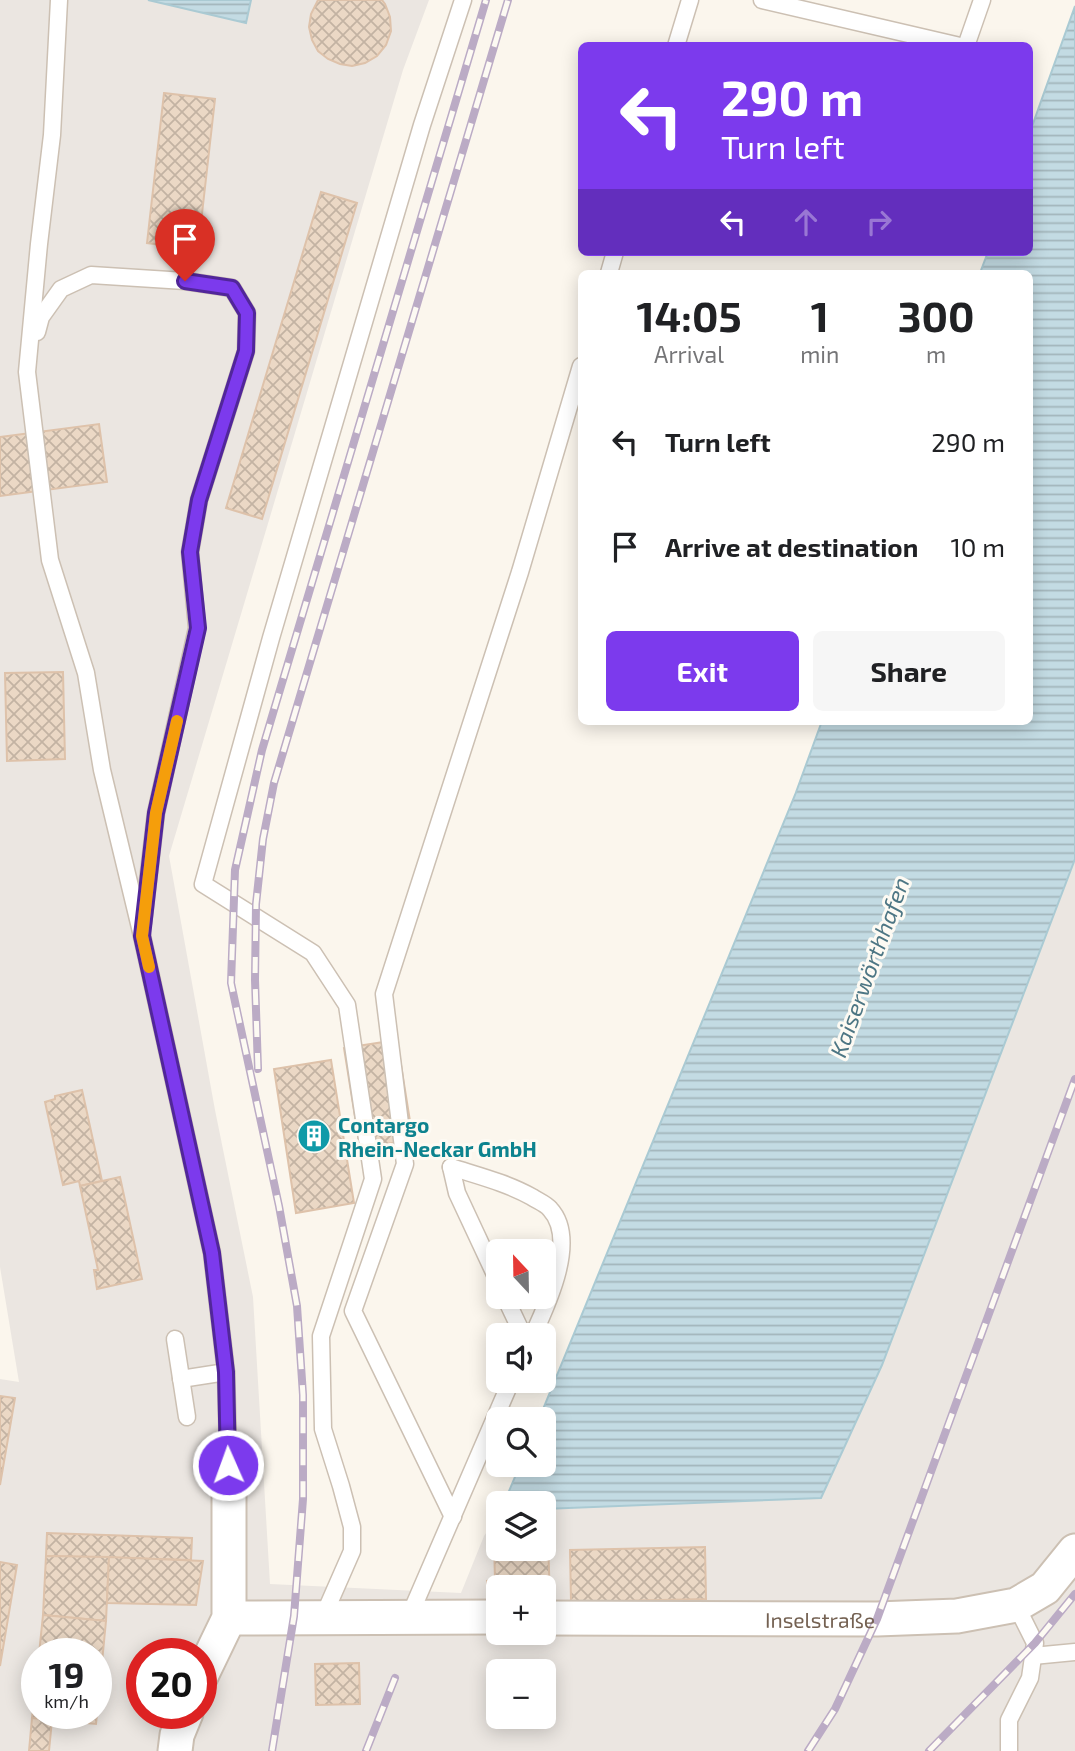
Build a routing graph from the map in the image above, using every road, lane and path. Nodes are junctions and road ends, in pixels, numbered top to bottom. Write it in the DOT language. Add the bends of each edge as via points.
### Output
graph roads {
  1 [pos="59,0"];
  2 [pos="463,0"];
  3 [pos="690,0"];
  4 [pos="762,0"];
  5 [pos="982,0"];
  6 [pos="677,42"];
  7 [pos="943,42"];
  8 [pos="967,42"];
  9 [pos="27,372"];
  10 [pos="578,376"];
  11 [pos="142,936"];
  12 [pos="486,1255"];
  13 [pos="556,1278"];
  14 [pos="175,1339"];
  15 [pos="226,1372"];
  16 [pos="181,1379"];
  17 [pos="507,1393"];
  18 [pos="187,1417"];
  19 [pos="229,1489"];
  20 [pos="453,1517"];
  21 [pos="1075,1551"];
  22 [pos="1016,1605"];
  23 [pos="323,1617"];
  24 [pos="409,1617"];
  25 [pos="229,1618"];
  26 [pos="486,1618"];
  27 [pos="556,1618"];
  28 [pos="217,1643"];
  29 [pos="1075,1652"];
  30 [pos="1033,1656"];
  31 [pos="179,1729"];
  32 [pos="175,1751"];
  33 [pos="1009,1751"];
  1 -- 9 [label="lane" via="52,135"];
  2 -- 23 [label="lane" via="371,296 203,884 313,953 347,1005 373,1179 320,1336 323,1429 352,1527 352,1551"];
  3 -- 6 [label="lane"];
  4 -- 7 [label="lane"];
  5 -- 8 [label="lane"];
  9 -- 11 [label="lane" via="50,560 86,673 102,770"];
  9 -- 11 [label="lane" via="41,317 61,289 91,275 232,288 247,313 246,351 199,500 190,552 198,628 156,813"];
  10 -- 20 [label="lane" via="384,994 405,1164 354,1311"];
  11 -- 15 [label="lane" via="212,1253"];
  12 -- 13 [label="lane" via="457,1193 452,1167 515,1188 549,1207 559,1220 563,1239"];
  14 -- 16 [label="lane"];
  15 -- 16 [label="lane"];
  15 -- 19 [label="lane"];
  16 -- 18 [label="lane"];
  17 -- 20 [label="lane"];
  19 -- 25 [label="street"];
  20 -- 24 [label="lane"];
  21 -- 22 [label="street, Inselstraße" via="1045,1588"];
  22 -- 27 [label="street, Inselstraße" via="957,1616 877,1619"];
  22 -- 30 [label="lane" via="1035,1643"];
  23 -- 24 [label="street"];
  23 -- 25 [label="street"];
  24 -- 26 [label="street"];
  25 -- 28 [label="street"];
  29 -- 30 [label="lane"];
  30 -- 33 [label="lane" via="1030,1678 1009,1720"];
  31 -- 32 [label="street"];
}
